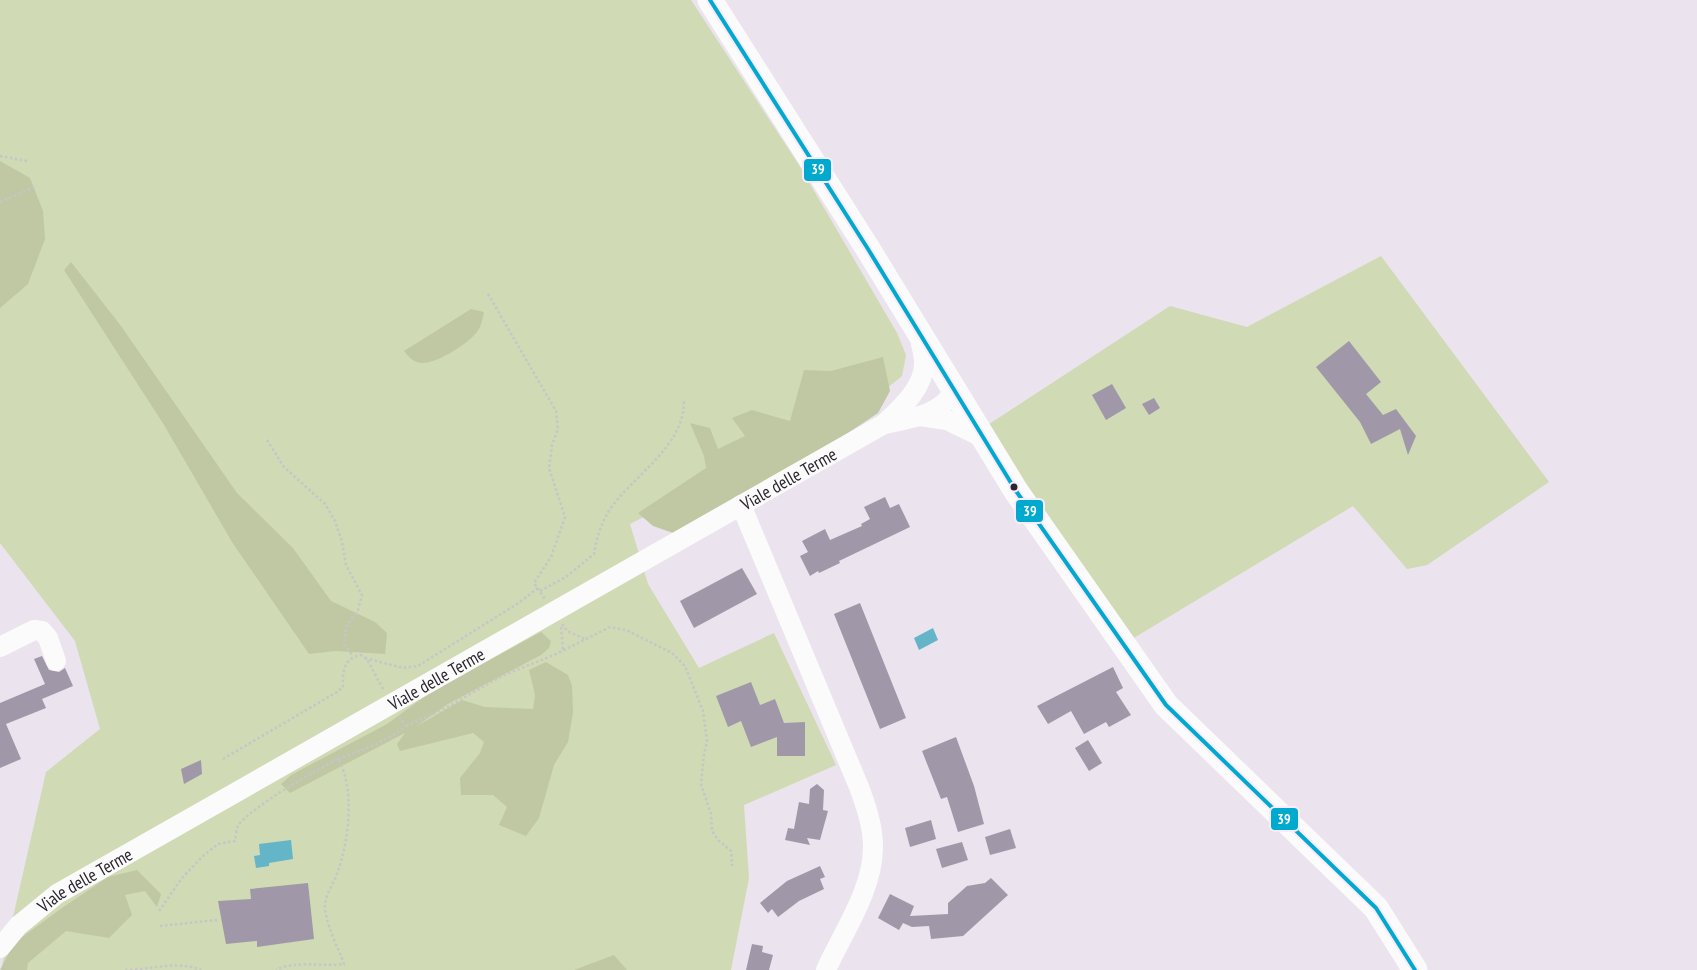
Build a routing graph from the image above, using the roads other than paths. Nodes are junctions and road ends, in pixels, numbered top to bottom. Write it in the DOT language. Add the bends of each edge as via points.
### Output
graph roads {
  1 [pos="710,0"];
  2 [pos="919,333"];
  3 [pos="918,385"];
  4 [pos="951,385"];
  5 [pos="920,416"];
  6 [pos="884,424"];
  7 [pos="984,438"];
  8 [pos="741,505"];
  9 [pos="0,647"];
  10 [pos="56,661"];
  11 [pos="0,948"];
  12 [pos="826,970"];
  13 [pos="1415,970"];
  1 -- 2 [label="main road"];
  2 -- 3 [label="street, Viale delle Terme" via="925,364"];
  2 -- 4 [label="main road"];
  3 -- 4 [label="street"];
  3 -- 6 [label="street, Viale delle Terme" via="905,405"];
  4 -- 5 [label="street, Viale delle Terme" via="951,398"];
  4 -- 7 [label="main road"];
  5 -- 6 [label="street, Viale delle Terme"];
  5 -- 7 [label="street, Viale delle Terme" via="947,420"];
  6 -- 8 [label="street, Viale delle Terme"];
  7 -- 13 [label="main road" via="1016,491 1166,706 1376,908"];
  8 -- 11 [label="street, Viale delle Terme" via="57,894 18,926"];
  8 -- 12 [label="street" via="869,817 873,846 869,875"];
  9 -- 10 [label="street" via="34,630 42,631"];
}
